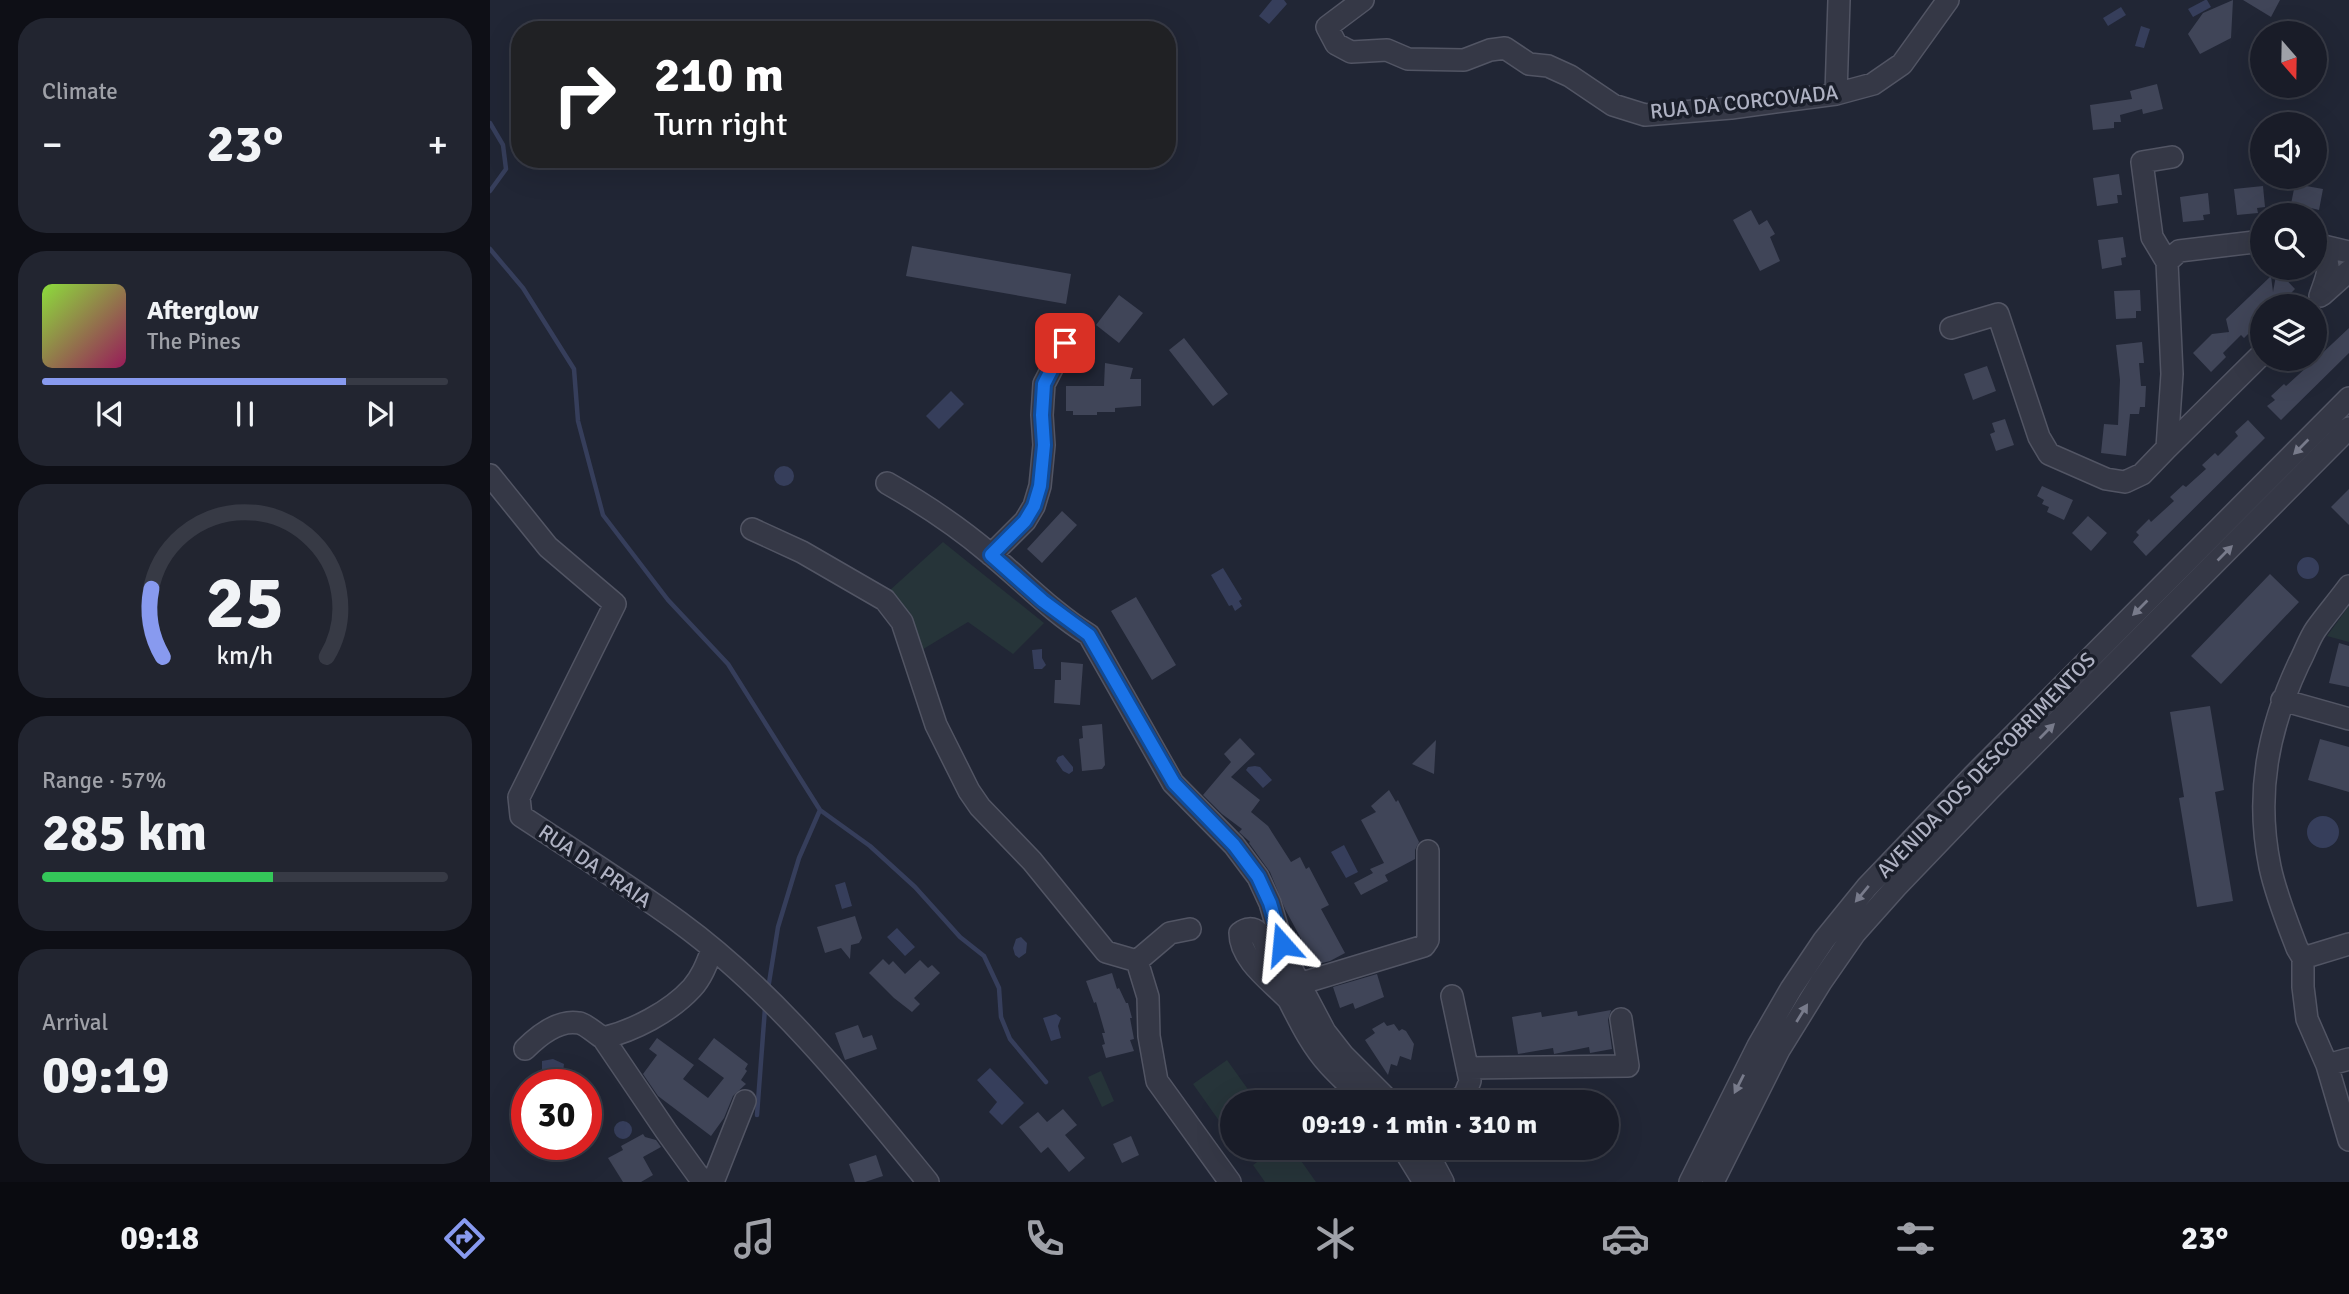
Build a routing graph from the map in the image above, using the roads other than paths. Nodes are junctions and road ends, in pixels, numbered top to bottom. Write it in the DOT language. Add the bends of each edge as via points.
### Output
graph roads {
  1 [pos="1363,0"];
  2 [pos="1839,0"];
  3 [pos="1948,0"];
  4 [pos="1836,94"];
  5 [pos="2172,157"];
  6 [pos="2250,242"];
  7 [pos="2327,247"];
  8 [pos="2349,252"];
  9 [pos="2167,262"];
  10 [pos="2349,271"];
  11 [pos="2323,294"];
  12 [pos="1951,328"];
  13 [pos="1065,343"];
  14 [pos="2250,366"];
  15 [pos="2349,398"];
  16 [pos="2349,428"];
  17 [pos="2166,449"];
  18 [pos="490,475"];
  19 [pos="887,483"];
  20 [pos="752,529"];
  21 [pos="991,555"];
  22 [pos="2349,586"];
  23 [pos="2281,701"];
  24 [pos="2349,719"];
  25 [pos="1428,851"];
  26 [pos="1190,929"];
  27 [pos="2349,944"];
  28 [pos="712,950"];
  29 [pos="2303,958"];
  30 [pos="1137,961"];
  31 [pos="1294,992"];
  32 [pos="1452,996"];
  33 [pos="1621,1019"];
  34 [pos="603,1038"];
  35 [pos="524,1049"];
  36 [pos="2349,1059"];
  37 [pos="2327,1065"];
  38 [pos="1468,1068"];
  39 [pos="1355,1090"];
  40 [pos="1378,1090"];
  41 [pos="1467,1090"];
  42 [pos="745,1101"];
  43 [pos="2349,1140"];
  44 [pos="1410,1160"];
  45 [pos="1431,1160"];
  46 [pos="706,1182"];
  47 [pos="713,1182"];
  48 [pos="928,1182"];
  49 [pos="1230,1182"];
  50 [pos="1424,1182"];
  51 [pos="1443,1182"];
  52 [pos="1690,1182"];
  53 [pos="1713,1182"];
  1 -- 4 [label="street, RUA DA CORCOVADA" via="1327,27 1336,44 1352,52 1387,50 1408,59 1464,60 1505,48 1529,64 1570,76 1613,105 1645,115"];
  2 -- 4 [label="street"];
  3 -- 4 [label="street, RUA DA CORCOVADA" via="1902,64 1873,84"];
  5 -- 9 [label="street" via="2142,162 2152,237"];
  6 -- 9 [label="street" via="2179,251"];
  7 -- 8 [label="street"];
  9 -- 17 [label="street" via="2172,374"];
  10 -- 11 [label="street"];
  12 -- 17 [label="street" via="1998,314 2039,437 2049,454 2106,480 2124,482 2143,474"];
  13 -- 21 [label="street" via="1044,384 1044,445 1034,506"];
  14 -- 17 [label="street"];
  15 -- 52 [label="street, AVENIDA DOS DESCOBRIMENTOS, one-way" via="1867,887 1791,989"];
  53 -- 16 [label="street, AVENIDA DOS DESCOBRIMENTOS, one-way" via="1779,1050 1855,933 1990,789"];
  18 -- 28 [label="street, RUA DA PRAIA" via="548,547 615,604 519,797 521,816 680,923"];
  19 -- 21 [label="street" via="936,511"];
  20 -- 30 [label="street" via="885,600 902,622 936,725 969,791 1106,952"];
  21 -- 31 [label="street" via="1089,635 1174,783 1258,877 1270,903"];
  22 -- 23 [label="street" via="2315,632"];
  23 -- 24 [label="street"];
  23 -- 29 [label="street" via="2265,771 2264,828 2278,895"];
  25 -- 31 [label="street" via="1428,940 1424,946"];
  26 -- 30 [label="street" via="1170,933"];
  27 -- 29 [label="street"];
  28 -- 34 [label="street" via="692,989 657,1016"];
  28 -- 48 [label="street, RUA DA PRAIA" via="766,997 850,1086"];
  29 -- 37 [label="street" via="2307,1019"];
  30 -- 49 [label="street" via="1147,997 1157,1081"];
  31 -- 39 [label="street" via="1308,1036"];
  31 -- 40 [label="street" via="1343,1055"];
  32 -- 38 [label="street"];
  33 -- 38 [label="street" via="1628,1066"];
  34 -- 35 [label="street" via="580,1023 558,1025"];
  34 -- 46 [label="street"];
  36 -- 37 [label="street"];
  37 -- 43 [label="street"];
  38 -- 41 [label="street"];
  42 -- 47 [label="street"];
  44 -- 50 [label="street"];
  45 -- 51 [label="street"];
}
